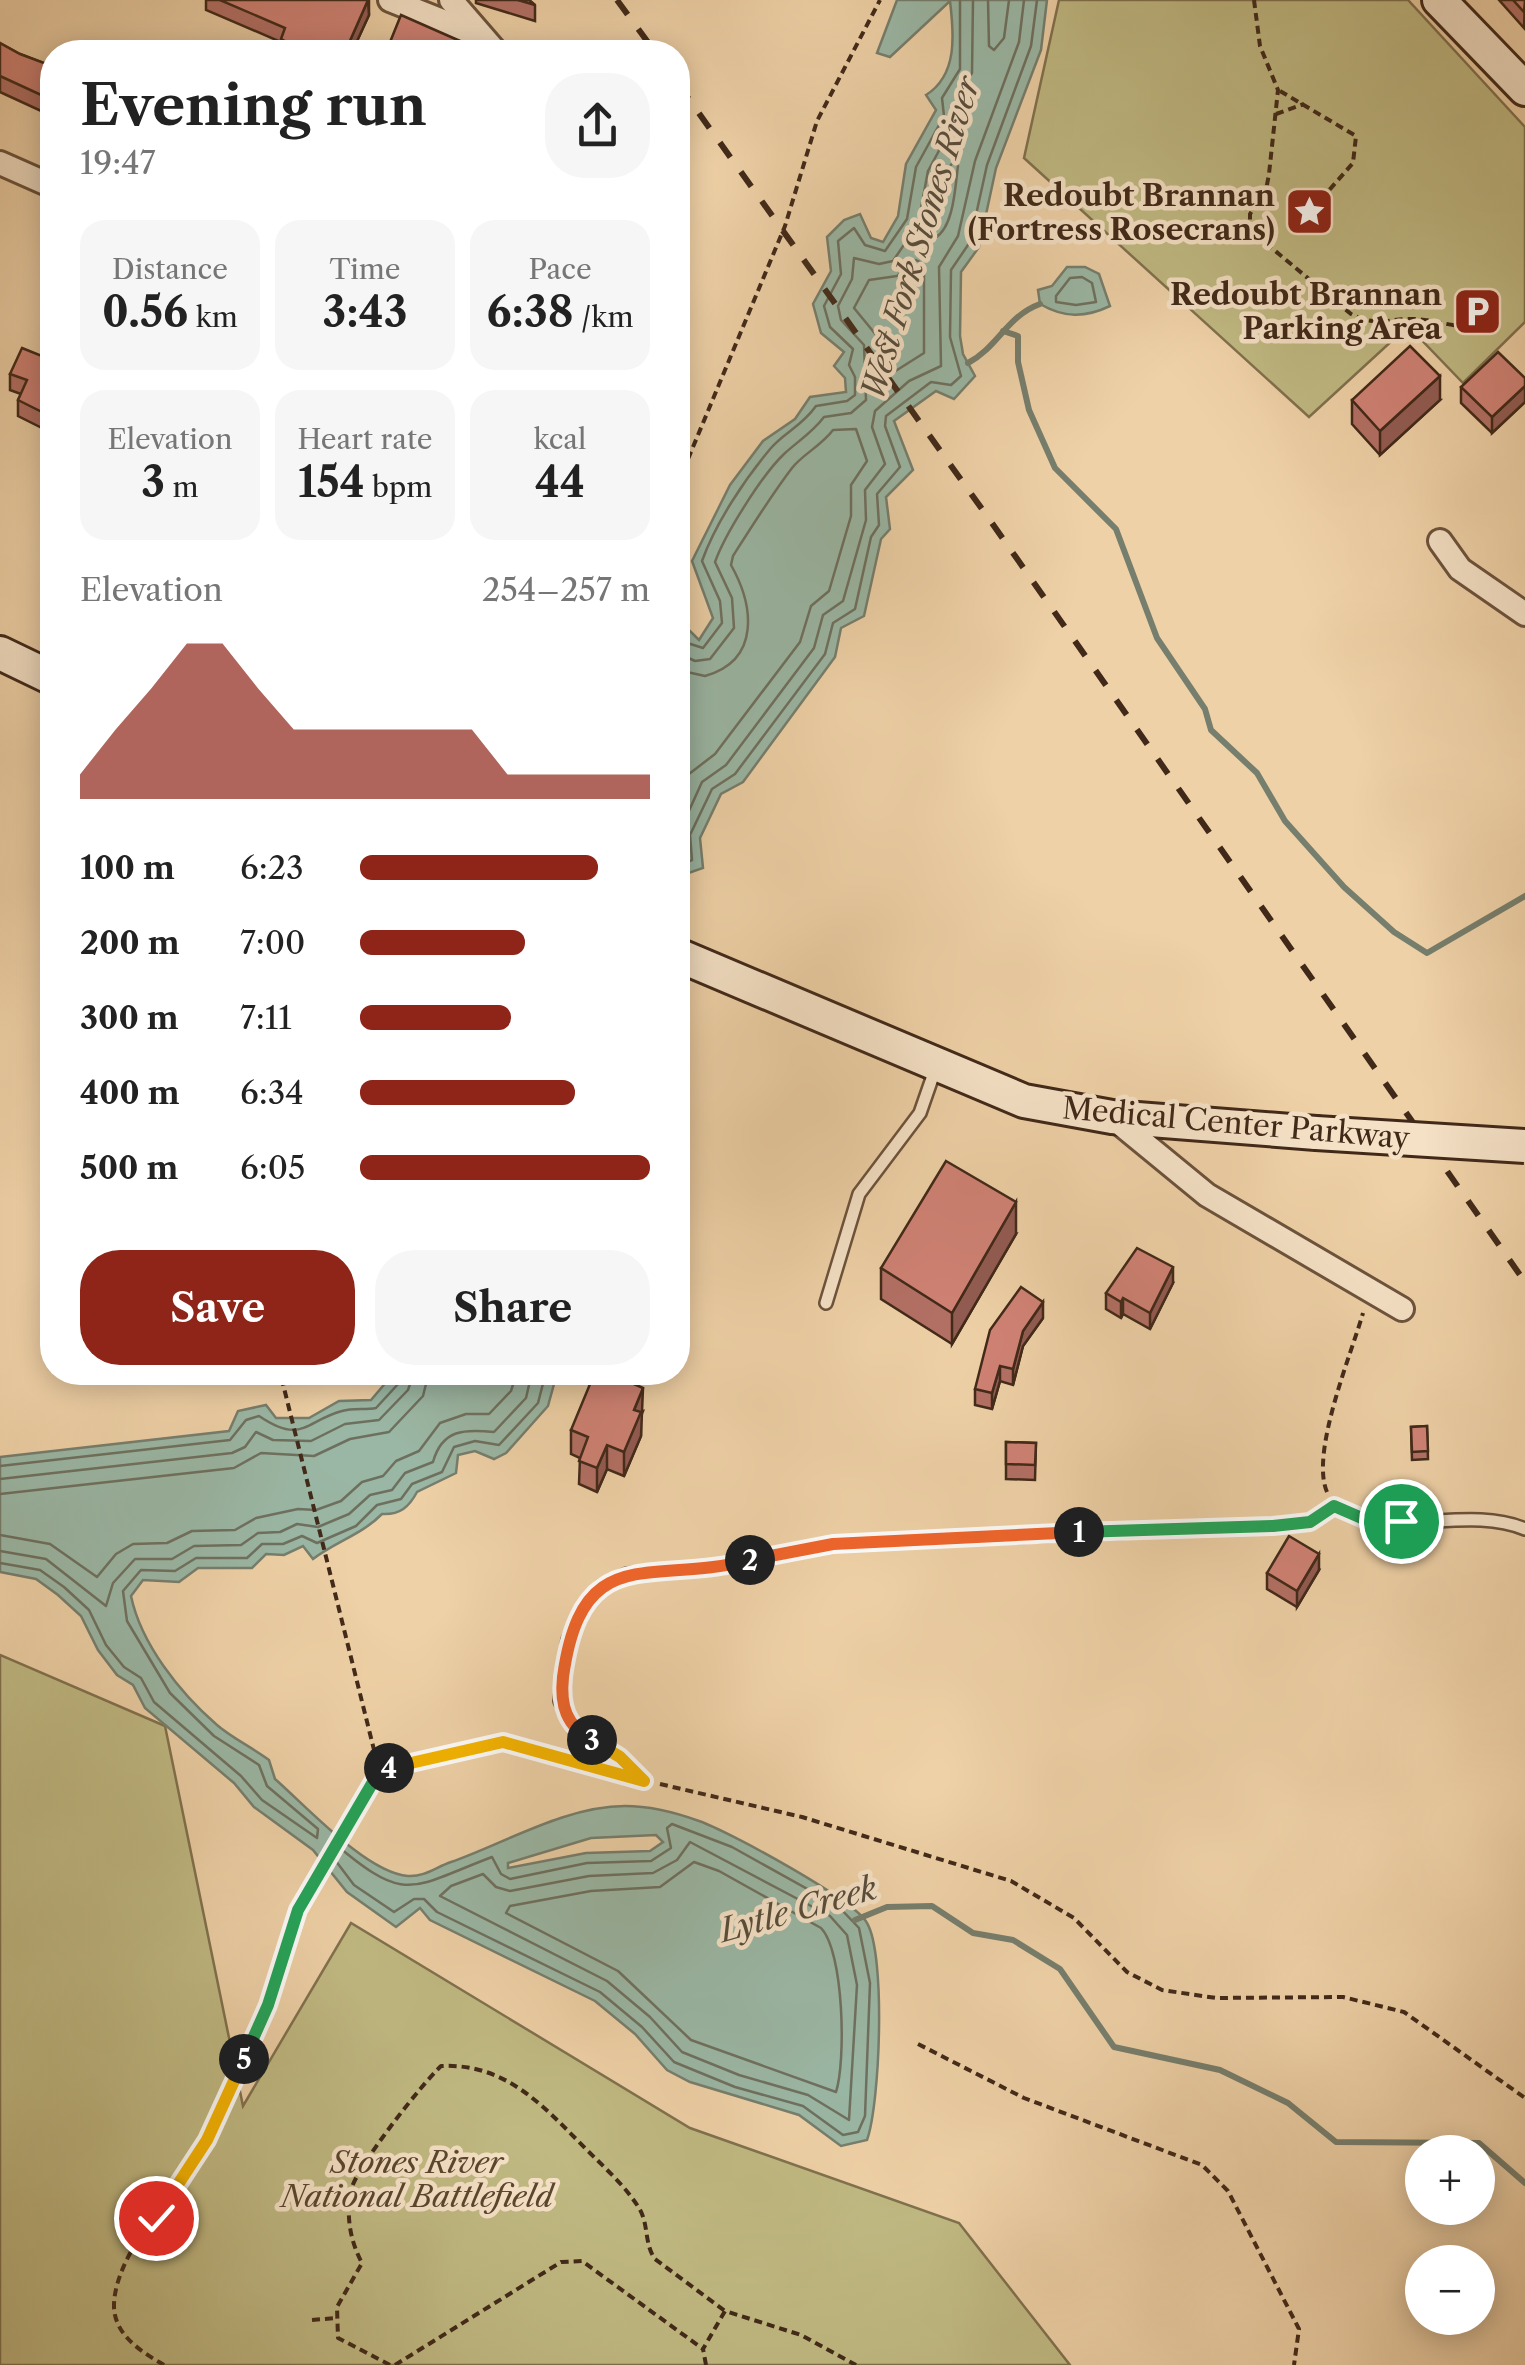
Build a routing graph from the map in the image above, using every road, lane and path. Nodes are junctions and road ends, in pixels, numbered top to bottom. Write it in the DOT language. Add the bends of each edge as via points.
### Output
graph roads {
  1 [pos="390,0"];
  2 [pos="452,0"];
  3 [pos="880,0"];
  4 [pos="1254,0"];
  5 [pos="1440,0"];
  6 [pos="479,40"];
  7 [pos="485,40"];
  8 [pos="1521,78"];
  9 [pos="1278,90"];
  10 [pos="1304,104"];
  11 [pos="1276,114"];
  12 [pos="0,164"];
  13 [pos="40,181"];
  14 [pos="1310,212"];
  15 [pos="1459,326"];
  16 [pos="690,453"];
  17 [pos="1440,542"];
  18 [pos="1525,614"];
  19 [pos="0,653"];
  20 [pos="40,672"];
  21 [pos="690,961"];
  22 [pos="936,1068"];
  23 [pos="1112,1117"];
  24 [pos="1525,1146"];
  25 [pos="1369,1289"];
  26 [pos="826,1302"];
  27 [pos="1402,1309"];
  28 [pos="283,1385"];
  29 [pos="1321,1471"];
  30 [pos="1525,1528"];
  31 [pos="380,1770"];
  32 [pos="644,1781"];
  33 [pos="918,2044"];
  34 [pos="1525,2098"];
  35 [pos="726,2311"];
  36 [pos="336,2318"];
  37 [pos="312,2320"];
  38 [pos="704,2349"];
  39 [pos="164,2365"];
  40 [pos="393,2365"];
  41 [pos="706,2365"];
  42 [pos="856,2365"];
  43 [pos="1294,2365"];
  1 -- 6 [label="street"];
  2 -- 7 [label="street"];
  3 -- 16 [label="path" via="818,122 784,226"];
  4 -- 9 [label="path" via="1260,46"];
  5 -- 8 [label="main road"];
  9 -- 10 [label="path"];
  9 -- 11 [label="path"];
  10 -- 11 [label="path"];
  10 -- 14 [label="path" via="1356,136 1352,163"];
  11 -- 15 [label="path" via="1266,190 1250,214 1250,230 1368,322 1405,318"];
  12 -- 13 [label="street"];
  17 -- 18 [label="street" via="1460,568"];
  19 -- 20 [label="main road"];
  21 -- 22 [label="main road, Medical Center Parkway"];
  22 -- 23 [label="main road, Medical Center Parkway" via="1024,1101"];
  22 -- 26 [label="lane" via="920,1112 859,1194"];
  23 -- 24 [label="main road, Medical Center Parkway, bridge"];
  23 -- 25 [label="street" via="1206,1195"];
  25 -- 27 [label="street"];
  25 -- 29 [label="path"];
  28 -- 31 [label="path"];
  30 -- 32 [label="lane" via="1470,1517 1364,1519 1334,1506 1310,1522 1273,1526 833,1544 725,1567 627,1574 601,1586 582,1611 568,1640 560,1700 575,1731 620,1757"];
  31 -- 32 [label="path" via="503,1742"];
  31 -- 39 [label="path" via="298,1910 268,2005 207,2140 115,2292 118,2327 134,2347"];
  32 -- 34 [label="path" via="802,1817 1011,1881 1074,1918 1128,1972 1162,1990 1216,1998 1343,1997 1404,2012"];
  33 -- 43 [label="path" via="1024,2098 1202,2165 1228,2191 1299,2329"];
  35 -- 36 [label="path" via="655,2259 642,2212 548,2111 519,2086 470,2065 441,2066 418,2088 352,2186 350,2241 362,2263"];
  35 -- 38 [label="path"];
  35 -- 42 [label="path" via="801,2335"];
  36 -- 37 [label="path"];
  36 -- 40 [label="path" via="338,2338"];
  38 -- 40 [label="path" via="582,2262 561,2262"];
  38 -- 41 [label="path"];
}
